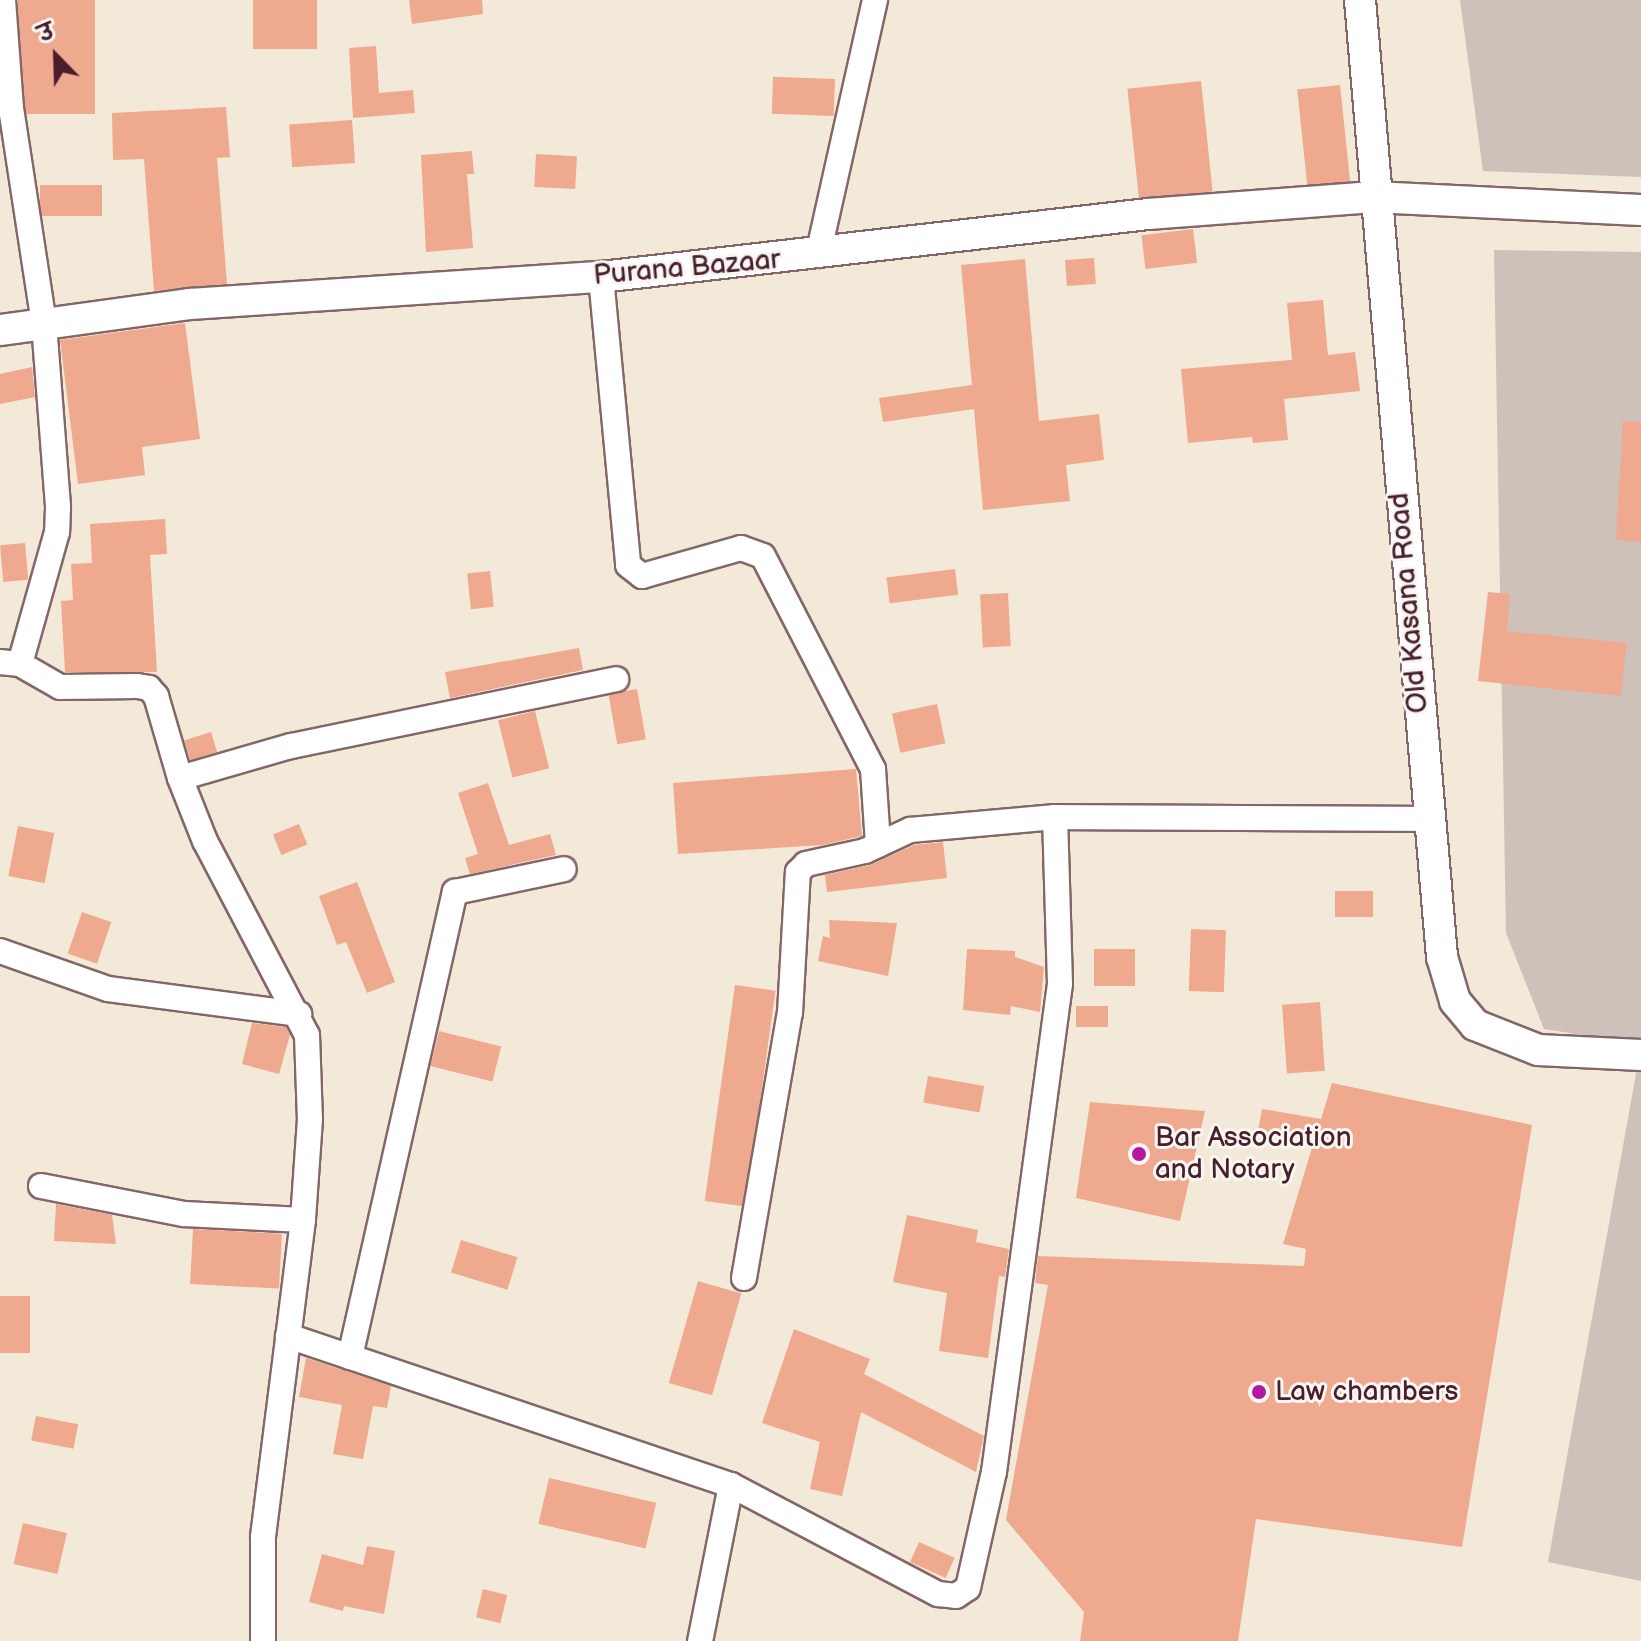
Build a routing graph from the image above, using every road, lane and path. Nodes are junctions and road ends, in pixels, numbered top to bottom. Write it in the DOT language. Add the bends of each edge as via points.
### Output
graph roads {
  1 [pos="3,0"];
  2 [pos="875,0"];
  3 [pos="1360,0"];
  4 [pos="1373,197"];
  5 [pos="1641,210"];
  6 [pos="818,255"];
  7 [pos="601,277"];
  8 [pos="44,324"];
  9 [pos="0,330"];
  10 [pos="10,663"];
  11 [pos="616,679"];
  12 [pos="180,778"];
  13 [pos="1055,817"];
  14 [pos="1428,819"];
  15 [pos="878,845"];
  16 [pos="564,869"];
  17 [pos="0,951"];
  18 [pos="299,1014"];
  19 [pos="1641,1055"];
  20 [pos="41,1186"];
  21 [pos="303,1220"];
  22 [pos="744,1278"];
  23 [pos="288,1336"];
  24 [pos="350,1357"];
  25 [pos="731,1485"];
  26 [pos="263,1641"];
  27 [pos="700,1641"];
  1 -- 8 [label="street" via="11,108"];
  2 -- 6 [label="street"];
  3 -- 4 [label="street, Old Kasana Road"];
  4 -- 5 [label="street, Purana Bazaar"];
  4 -- 6 [label="street, Purana Bazaar" via="1148,214"];
  4 -- 14 [label="street, Old Kasana Road"];
  6 -- 7 [label="street, Purana Bazaar"];
  7 -- 8 [label="street, Purana Bazaar" via="190,304"];
  7 -- 15 [label="street" via="628,565 642,576 741,548 763,556 873,769"];
  8 -- 9 [label="street, Purana Bazaar"];
  8 -- 10 [label="street" via="57,532"];
  10 -- 12 [label="street" via="60,687 149,688 156,696"];
  11 -- 12 [label="street" via="291,746"];
  12 -- 18 [label="street" via="211,852"];
  13 -- 14 [label="street"];
  13 -- 15 [label="street" via="910,830"];
  13 -- 25 [label="street" via="1060,984 994,1472 968,1588 956,1596 938,1594"];
  14 -- 19 [label="street, Old Kasana Road" via="1442,957 1464,1015 1538,1050"];
  15 -- 22 [label="street" via="806,864 798,872 790,1013"];
  16 -- 24 [label="street" via="455,892"];
  17 -- 18 [label="street" via="108,989"];
  18 -- 21 [label="street" via="310,1057"];
  20 -- 21 [label="street" via="184,1214"];
  21 -- 23 [label="street"];
  23 -- 24 [label="street"];
  23 -- 26 [label="street" via="263,1537"];
  24 -- 25 [label="street"];
  25 -- 27 [label="street"];
}
